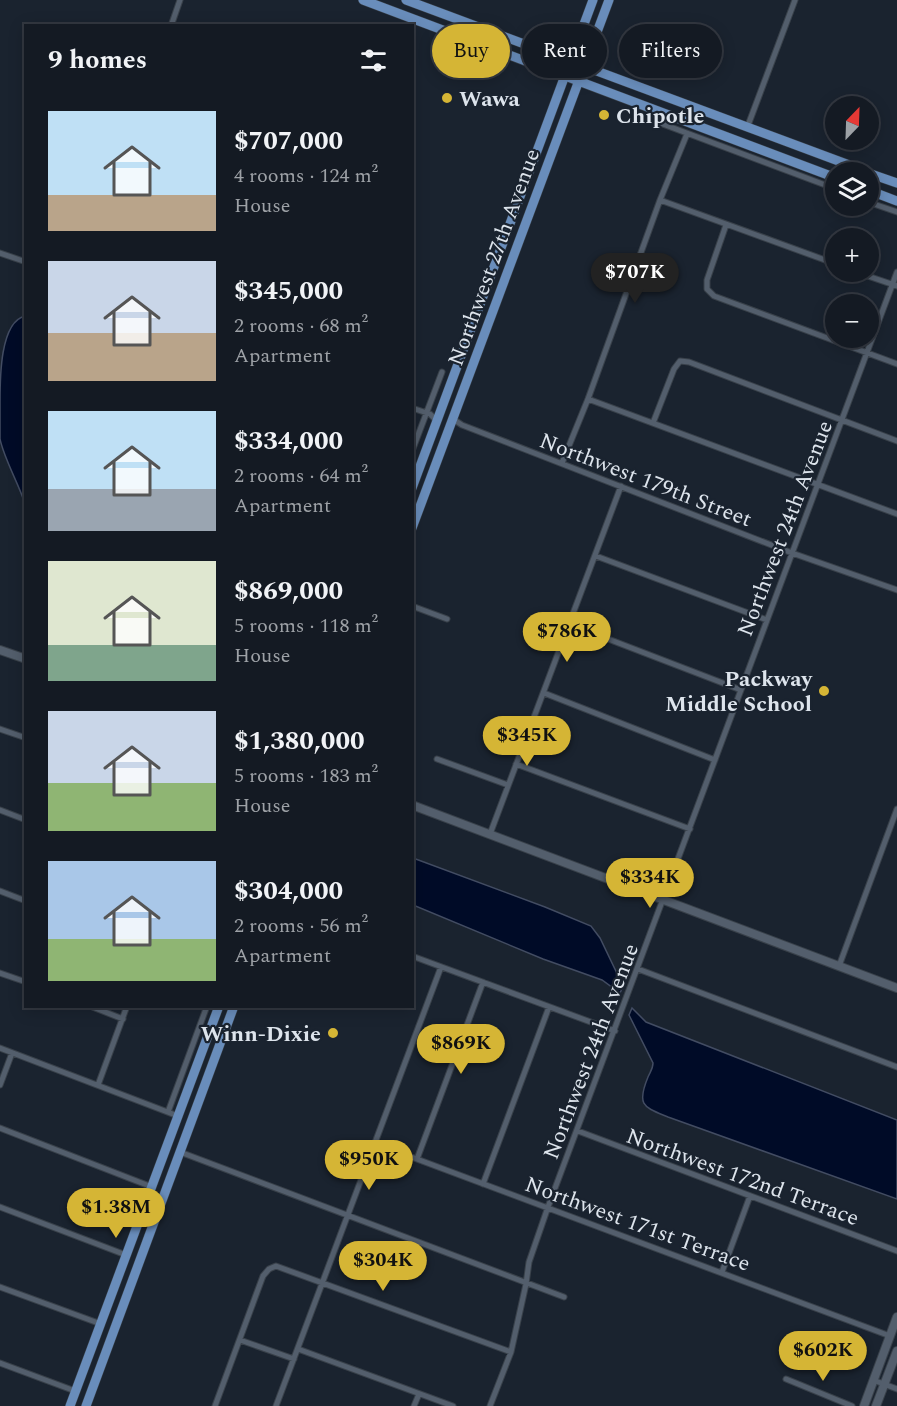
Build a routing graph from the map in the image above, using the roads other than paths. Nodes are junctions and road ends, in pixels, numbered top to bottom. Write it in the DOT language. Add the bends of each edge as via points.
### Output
graph roads {
  1 [pos="180,0"];
  2 [pos="363,0"];
  3 [pos="406,0"];
  4 [pos="593,0"];
  5 [pos="609,0"];
  6 [pos="795,0"];
  7 [pos="172,24"];
  8 [pos="584,24"];
  9 [pos="600,24"];
  10 [pos="522,43"];
  11 [pos="522,61"];
  12 [pos="607,76"];
  13 [pos="564,78"];
  14 [pos="567,78"];
  15 [pos="580,78"];
  16 [pos="578,82"];
  17 [pos="651,110"];
  18 [pos="747,128"];
  19 [pos="703,129"];
  20 [pos="687,134"];
  21 [pos="838,162"];
  22 [pos="825,174"];
  23 [pos="879,177"];
  24 [pos="897,183"];
  25 [pos="825,185"];
  26 [pos="879,194"];
  27 [pos="660,200"];
  28 [pos="897,201"];
  29 [pos="879,206"];
  30 [pos="897,212"];
  31 [pos="726,225"];
  32 [pos="0,253"];
  33 [pos="825,260"];
  34 [pos="24,261"];
  35 [pos="493,272"];
  36 [pos="897,272"];
  37 [pos="506,278"];
  38 [pos="879,280"];
  39 [pos="895,285"];
  40 [pos="867,353"];
  41 [pos="897,364"];
  42 [pos="442,372"];
  43 [pos="447,394"];
  44 [pos="588,399"];
  45 [pos="414,409"];
  46 [pos="427,413"];
  47 [pos="453,419"];
  48 [pos="842,419"];
  49 [pos="437,421"];
  50 [pos="653,423"];
  51 [pos="897,441"];
  52 [pos="444,444"];
  53 [pos="414,446"];
  54 [pos="562,463"];
  55 [pos="414,483"];
  56 [pos="818,484"];
  57 [pos="621,486"];
  58 [pos="897,514"];
  59 [pos="414,523"];
  60 [pos="792,553"];
  61 [pos="596,556"];
  62 [pos="897,590"];
  63 [pos="414,607"];
  64 [pos="447,619"];
  65 [pos="767,620"];
  66 [pos="569,624"];
  67 [pos="0,650"];
  68 [pos="24,659"];
  69 [pos="741,690"];
  70 [pos="544,693"];
  71 [pos="0,729"];
  72 [pos="24,737"];
  73 [pos="437,759"];
  74 [pos="715,760"];
  75 [pos="516,764"];
  76 [pos="508,785"];
  77 [pos="414,807"];
  78 [pos="897,809"];
  79 [pos="0,810"];
  80 [pos="24,819"];
  81 [pos="690,829"];
  82 [pos="490,834"];
  83 [pos="0,891"];
  84 [pos="24,900"];
  85 [pos="663,900"];
  86 [pos="414,957"];
  87 [pos="839,966"];
  88 [pos="441,968"];
  89 [pos="638,969"];
  90 [pos="0,973"];
  91 [pos="24,981"];
  92 [pos="483,982"];
  93 [pos="897,988"];
  94 [pos="549,1007"];
  95 [pos="95,1008"];
  96 [pos="126,1008"];
  97 [pos="206,1008"];
  98 [pos="218,1008"];
  99 [pos="233,1008"];
  100 [pos="123,1019"];
  101 [pos="212,1027"];
  102 [pos="615,1031"];
  103 [pos="225,1032"];
  104 [pos="0,1048"];
  105 [pos="12,1053"];
  106 [pos="897,1066"];
  107 [pos="0,1085"];
  108 [pos="98,1085"];
  109 [pos="168,1112"];
  110 [pos="177,1120"];
  111 [pos="0,1128"];
  112 [pos="578,1131"];
  113 [pos="374,1143"];
  114 [pos="180,1152"];
  115 [pos="417,1159"];
  116 [pos="483,1184"];
  117 [pos="152,1187"];
  118 [pos="750,1196"];
  119 [pos="0,1207"];
  120 [pos="548,1208"];
  121 [pos="348,1216"];
  122 [pos="136,1230"];
  123 [pos="897,1251"];
  124 [pos="126,1255"];
  125 [pos="141,1256"];
  126 [pos="722,1272"];
  127 [pos="323,1282"];
  128 [pos="131,1283"];
  129 [pos="526,1284"];
  130 [pos="0,1287"];
  131 [pos="564,1297"];
  132 [pos="897,1317"];
  133 [pos="100,1324"];
  134 [pos="890,1336"];
  135 [pos="240,1340"];
  136 [pos="298,1349"];
  137 [pos="897,1351"];
  138 [pos="511,1352"];
  139 [pos="294,1359"];
  140 [pos="0,1363"];
  141 [pos="786,1379"];
  142 [pos="873,1380"];
  143 [pos="885,1384"];
  144 [pos="897,1389"];
  145 [pos="75,1391"];
  146 [pos="419,1394"];
  147 [pos="70,1406"];
  148 [pos="86,1406"];
  149 [pos="215,1406"];
  150 [pos="276,1406"];
  151 [pos="414,1406"];
  152 [pos="453,1406"];
  153 [pos="490,1406"];
  154 [pos="852,1406"];
  155 [pos="864,1406"];
  156 [pos="876,1406"];
  1 -- 7 [label="street"];
  2 -- 11 [label="main road"];
  3 -- 10 [label="main road"];
  4 -- 8 [label="main road, Northwest 27th Avenue"];
  5 -- 9 [label="main road, Northwest 27th Avenue"];
  6 -- 18 [label="street"];
  12 -- 18 [label="main road"];
  13 -- 35 [label="main road, Northwest 27th Avenue"];
  14 -- 16 [label="main road"];
  15 -- 16 [label="main road, Northwest 27th Avenue"];
  16 -- 17 [label="main road"];
  16 -- 37 [label="main road, Northwest 27th Avenue"];
  17 -- 19 [label="main road"];
  17 -- 20 [label="street" via="660,123"];
  18 -- 21 [label="main road"];
  19 -- 20 [label="main road"];
  19 -- 22 [label="main road"];
  20 -- 25 [label="street"];
  20 -- 27 [label="street"];
  23 -- 24 [label="main road"];
  26 -- 28 [label="main road"];
  27 -- 31 [label="street"];
  27 -- 44 [label="street"];
  29 -- 30 [label="street"];
  31 -- 33 [label="street"];
  31 -- 40 [label="street" via="706,280 707,290 714,296"];
  32 -- 34 [label="street"];
  35 -- 37 [label="main road"];
  35 -- 43 [label="main road, Northwest 27th Avenue"];
  36 -- 39 [label="street, Northwest 24th Avenue"];
  37 -- 47 [label="main road, Northwest 27th Avenue"];
  38 -- 39 [label="street"];
  39 -- 40 [label="street, Northwest 24th Avenue"];
  40 -- 41 [label="street"];
  40 -- 48 [label="street, Northwest 24th Avenue"];
  42 -- 46 [label="street"];
  43 -- 47 [label="main road" via="448,413"];
  43 -- 49 [label="main road, Northwest 27th Avenue"];
  44 -- 50 [label="street"];
  44 -- 54 [label="street"];
  45 -- 46 [label="street"];
  46 -- 49 [label="street"];
  46 -- 53 [label="street"];
  47 -- 52 [label="main road, Northwest 27th Avenue"];
  47 -- 54 [label="street, Northwest 179th Street"];
  48 -- 50 [label="street" via="680,362"];
  48 -- 51 [label="street"];
  48 -- 56 [label="street, Northwest 24th Avenue"];
  49 -- 52 [label="main road" via="443,426"];
  49 -- 55 [label="main road, Northwest 27th Avenue"];
  50 -- 56 [label="street"];
  52 -- 59 [label="main road, Northwest 27th Avenue"];
  54 -- 57 [label="street, Northwest 179th Street"];
  56 -- 58 [label="street"];
  56 -- 60 [label="street, Northwest 24th Avenue"];
  57 -- 60 [label="street, Northwest 179th Street"];
  57 -- 61 [label="street"];
  60 -- 62 [label="street, Northwest 179th Street"];
  60 -- 65 [label="street, Northwest 24th Avenue"];
  61 -- 65 [label="street"];
  61 -- 66 [label="street"];
  63 -- 64 [label="street"];
  65 -- 69 [label="street, Northwest 24th Avenue"];
  66 -- 69 [label="street"];
  66 -- 70 [label="street"];
  67 -- 68 [label="street"];
  69 -- 74 [label="street, Northwest 24th Avenue"];
  70 -- 74 [label="street"];
  70 -- 75 [label="street"];
  71 -- 72 [label="street"];
  73 -- 76 [label="street"];
  74 -- 81 [label="street, Northwest 24th Avenue"];
  75 -- 76 [label="street"];
  75 -- 81 [label="street"];
  76 -- 82 [label="street"];
  77 -- 82 [label="street"];
  78 -- 87 [label="street"];
  79 -- 80 [label="street"];
  81 -- 85 [label="street, Northwest 24th Avenue"];
  82 -- 85 [label="street"];
  83 -- 84 [label="street"];
  85 -- 87 [label="street"];
  85 -- 89 [label="street, Northwest 24th Avenue"];
  86 -- 88 [label="street"];
  87 -- 93 [label="street"];
  88 -- 92 [label="street"];
  88 -- 113 [label="street"];
  89 -- 102 [label="street, Northwest 24th Avenue"];
  89 -- 106 [label="street"];
  90 -- 91 [label="street"];
  92 -- 94 [label="street"];
  92 -- 115 [label="street"];
  94 -- 102 [label="street"];
  94 -- 116 [label="street"];
  95 -- 100 [label="street"];
  96 -- 100 [label="street"];
  97 -- 109 [label="street"];
  98 -- 101 [label="main road"];
  99 -- 103 [label="main road"];
  100 -- 108 [label="street"];
  101 -- 103 [label="main road"];
  101 -- 110 [label="main road"];
  102 -- 112 [label="street, Northwest 24th Avenue"];
  103 -- 114 [label="main road"];
  104 -- 105 [label="street"];
  105 -- 107 [label="street"];
  105 -- 108 [label="street"];
  108 -- 109 [label="street"];
  109 -- 110 [label="street"];
  110 -- 114 [label="main road" via="176,1143"];
  110 -- 117 [label="main road"];
  111 -- 117 [label="street"];
  112 -- 118 [label="street, Northwest 172nd Terrace"];
  112 -- 120 [label="street, Northwest 24th Avenue"];
  113 -- 115 [label="street, Northwest 171st Terrace"];
  113 -- 121 [label="street"];
  114 -- 121 [label="street"];
  114 -- 125 [label="main road"];
  115 -- 116 [label="street, Northwest 171st Terrace"];
  116 -- 120 [label="street, Northwest 171st Terrace"];
  117 -- 122 [label="main road"];
  118 -- 123 [label="street, Northwest 172nd Terrace"];
  118 -- 126 [label="street"];
  119 -- 124 [label="street"];
  120 -- 126 [label="street, Northwest 171st Terrace"];
  120 -- 129 [label="street, Northwest 24th Avenue" via="529,1262"];
  121 -- 127 [label="street"];
  121 -- 129 [label="street"];
  122 -- 124 [label="main road"];
  122 -- 125 [label="main road" via="136,1251"];
  124 -- 128 [label="main road"];
  124 -- 133 [label="main road"];
  125 -- 128 [label="main road"];
  126 -- 134 [label="street, Northwest 171st Terrace"];
  127 -- 135 [label="street" via="276,1266 269,1269"];
  127 -- 136 [label="street"];
  127 -- 138 [label="street"];
  128 -- 148 [label="main road"];
  129 -- 131 [label="street"];
  129 -- 138 [label="street, Northwest 24th Avenue"];
  130 -- 133 [label="street"];
  132 -- 134 [label="street"];
  133 -- 145 [label="main road"];
  134 -- 142 [label="street"];
  135 -- 139 [label="street"];
  135 -- 149 [label="street"];
  136 -- 139 [label="street"];
  136 -- 146 [label="street"];
  137 -- 143 [label="street"];
  138 -- 153 [label="street, Northwest 24th Avenue"];
  139 -- 150 [label="street"];
  140 -- 145 [label="street"];
  141 -- 154 [label="street"];
  142 -- 143 [label="street"];
  142 -- 155 [label="street"];
  143 -- 144 [label="street"];
  143 -- 156 [label="street"];
  145 -- 147 [label="main road"];
  146 -- 151 [label="street"];
  146 -- 152 [label="street"];
}
